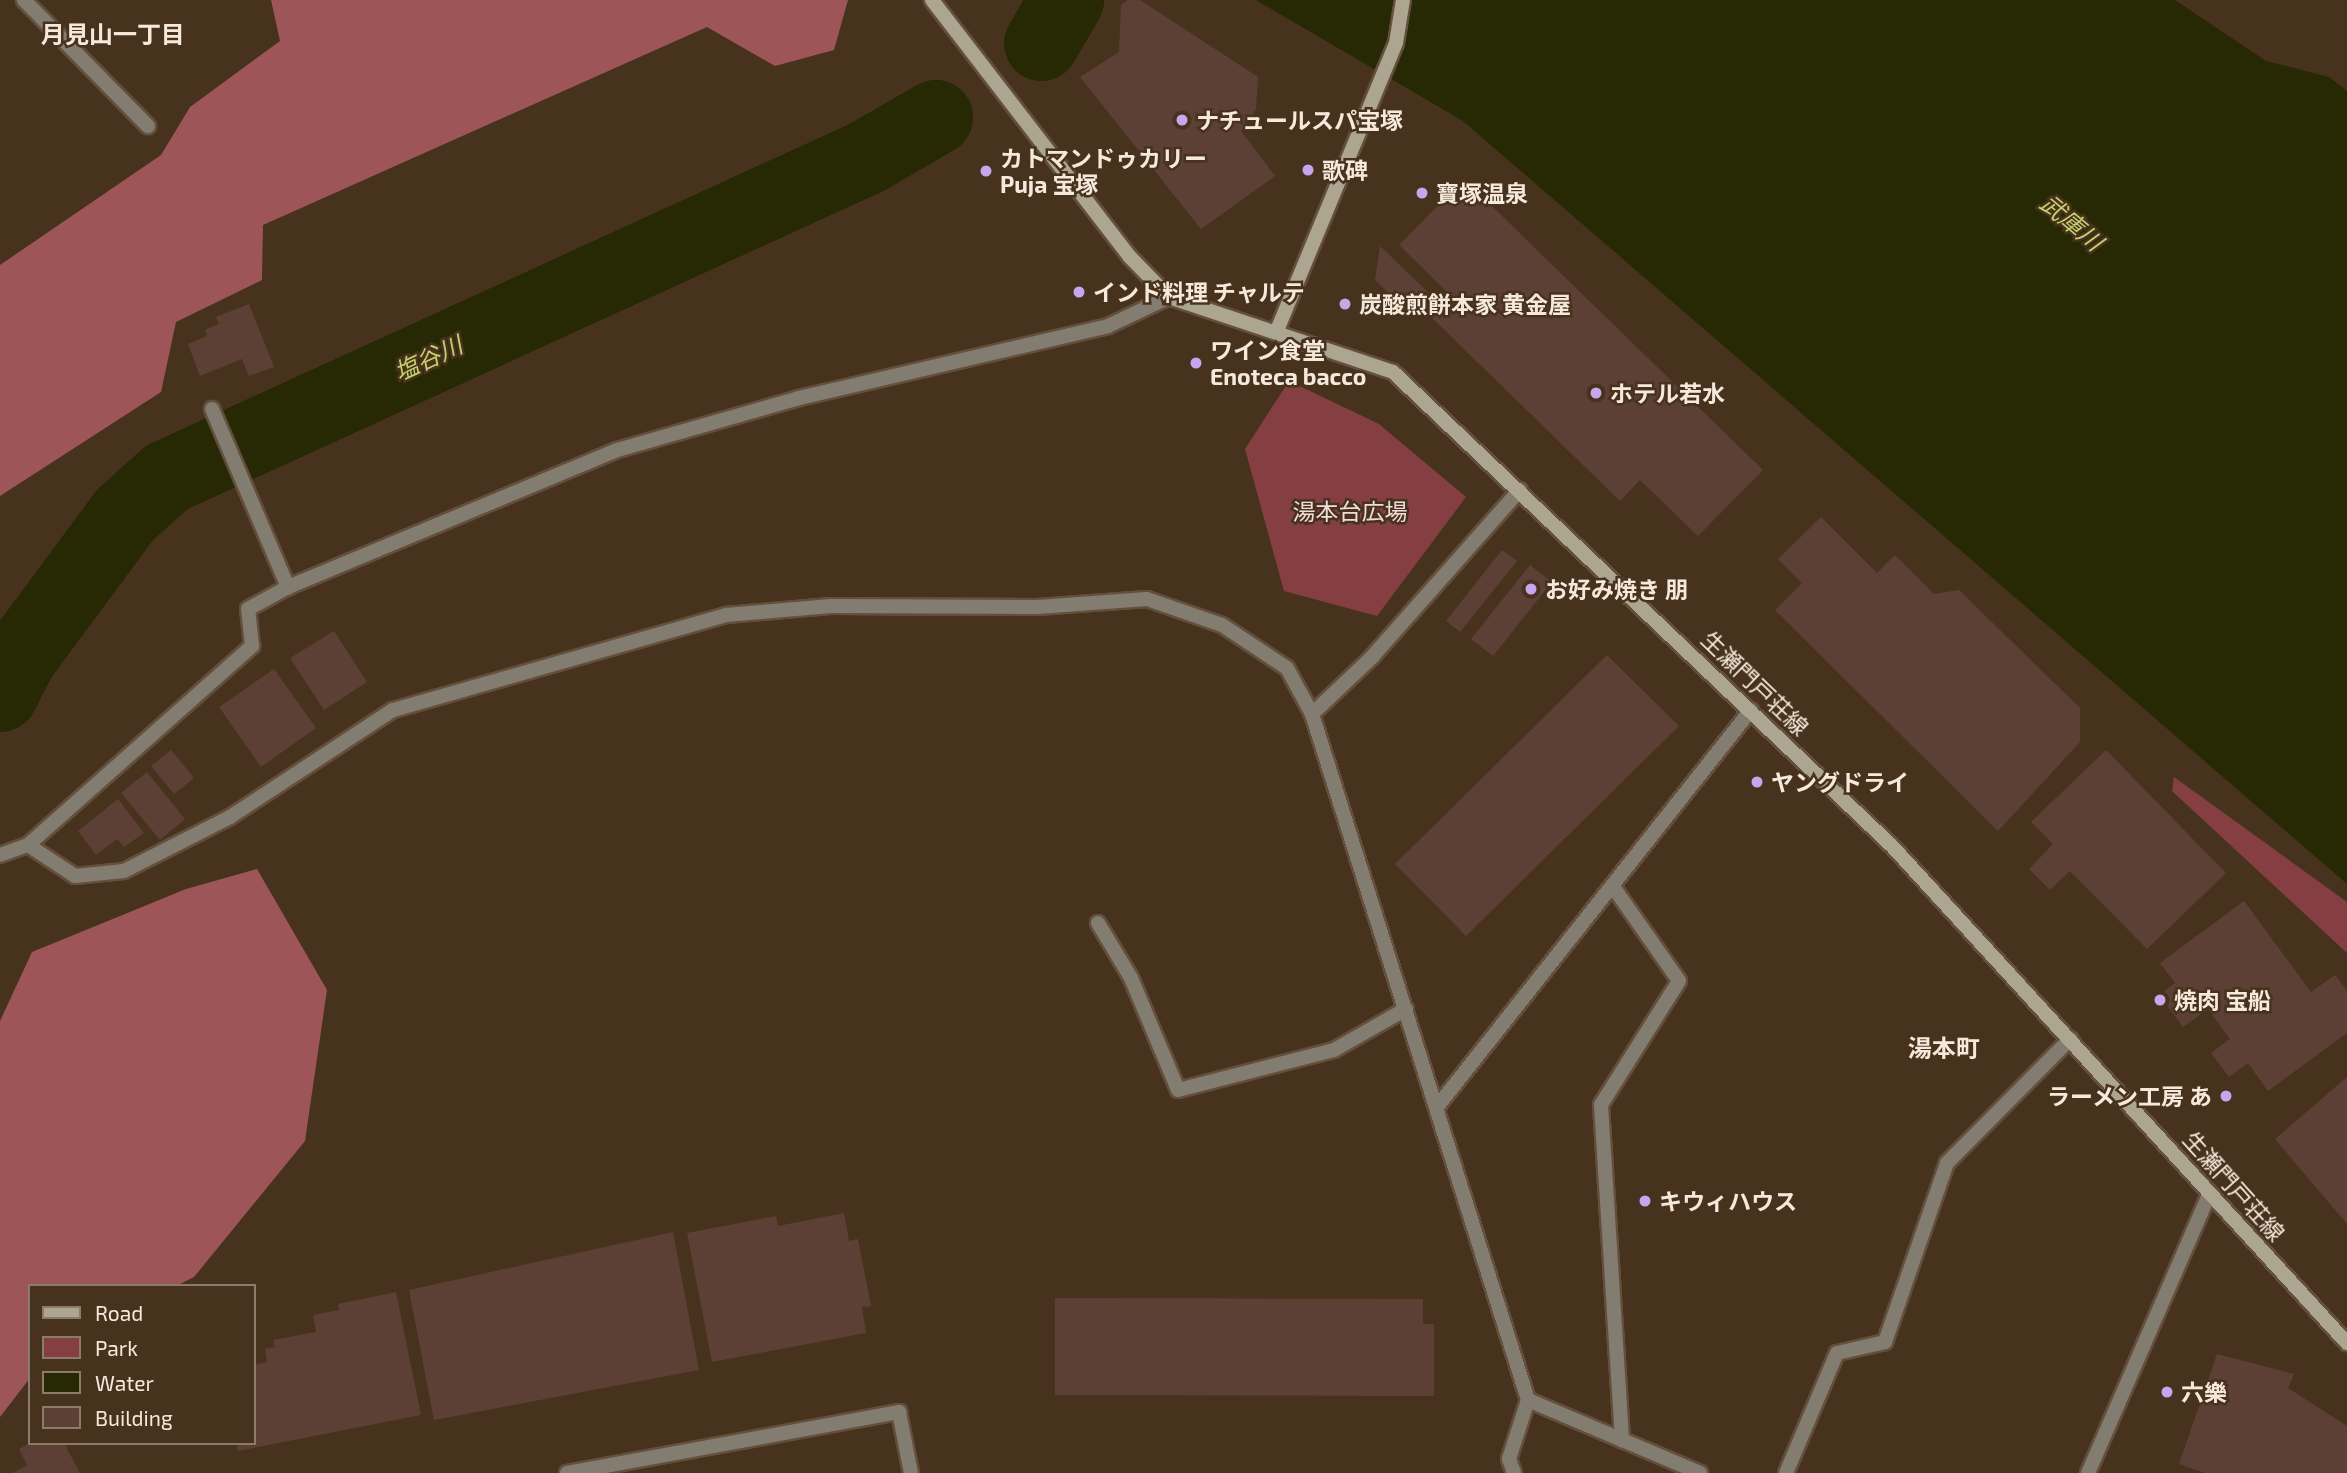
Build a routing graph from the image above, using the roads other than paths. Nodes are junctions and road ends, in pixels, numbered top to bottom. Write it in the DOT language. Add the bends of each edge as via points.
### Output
graph roads {
  1 [pos="24,0"];
  2 [pos="932,0"];
  3 [pos="1404,0"];
  4 [pos="148,126"];
  5 [pos="1169,297"];
  6 [pos="1278,328"];
  7 [pos="212,409"];
  8 [pos="1520,490"];
  9 [pos="288,587"];
  10 [pos="1751,710"];
  11 [pos="1311,714"];
  12 [pos="28,845"];
  13 [pos="0,855"];
  14 [pos="1614,888"];
  15 [pos="1098,923"];
  16 [pos="1406,1009"];
  17 [pos="2070,1039"];
  18 [pos="1437,1107"];
  19 [pos="2210,1193"];
  20 [pos="2347,1343"];
  21 [pos="1528,1400"];
  22 [pos="1622,1440"];
  23 [pos="567,1473"];
  24 [pos="911,1473"];
  25 [pos="1514,1473"];
  26 [pos="1700,1473"];
  27 [pos="1786,1473"];
  28 [pos="2088,1473"];
  1 -- 4 [label="street"];
  2 -- 5 [label="main road, 生瀬門戸荘線"];
  3 -- 6 [label="main road" via="1396,43"];
  5 -- 6 [label="main road, 生瀬門戸荘線" via="1210,316"];
  5 -- 9 [label="street" via="1108,326 799,398 617,450"];
  6 -- 8 [label="main road, 生瀬門戸荘線" via="1393,372"];
  7 -- 9 [label="street"];
  8 -- 10 [label="main road, 生瀬門戸荘線"];
  8 -- 11 [label="street" via="1372,657"];
  9 -- 12 [label="street" via="248,609 252,646"];
  10 -- 14 [label="street"];
  10 -- 17 [label="main road, 生瀬門戸荘線" via="1892,846"];
  11 -- 12 [label="street" via="1287,668 1222,625 1147,599 1038,607 831,606 726,615 393,710 230,817 124,871 75,876"];
  11 -- 16 [label="street"];
  12 -- 13 [label="street"];
  14 -- 18 [label="street"];
  14 -- 22 [label="street" via="1679,981 1601,1105"];
  15 -- 16 [label="street" via="1131,978 1178,1090 1334,1050"];
  16 -- 18 [label="street"];
  17 -- 19 [label="main road, 生瀬門戸荘線"];
  17 -- 27 [label="street" via="1947,1163 1885,1342 1838,1353"];
  18 -- 21 [label="street"];
  19 -- 20 [label="main road, 生瀬門戸荘線"];
  19 -- 28 [label="street"];
  21 -- 22 [label="street"];
  21 -- 25 [label="street" via="1509,1459"];
  22 -- 26 [label="street"];
  23 -- 24 [label="street" via="898,1412"];
}
